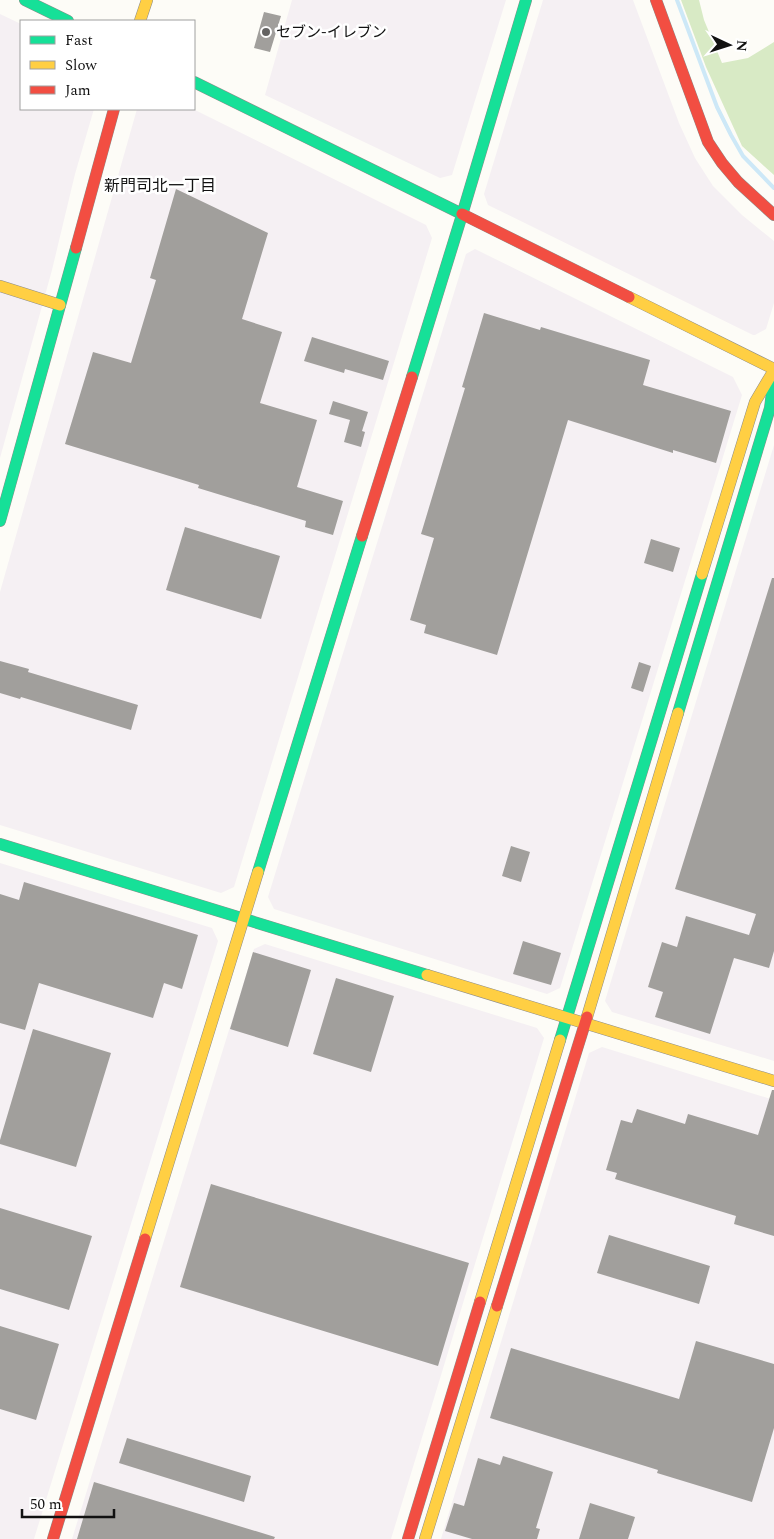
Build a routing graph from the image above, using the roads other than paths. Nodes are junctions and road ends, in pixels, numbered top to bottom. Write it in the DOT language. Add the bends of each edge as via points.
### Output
graph roads {
  1 [pos="25,0"];
  2 [pos="147,0"];
  3 [pos="526,0"];
  4 [pos="656,0"];
  5 [pos="66,20"];
  6 [pos="140,20"];
  7 [pos="195,82"];
  8 [pos="114,110"];
  9 [pos="462,215"];
  10 [pos="774,215"];
  11 [pos="0,286"];
  12 [pos="60,304"];
  13 [pos="774,370"];
  14 [pos="774,374"];
  15 [pos="0,520"];
  16 [pos="0,844"];
  17 [pos="244,918"];
  18 [pos="567,1019"];
  19 [pos="585,1024"];
  20 [pos="774,1081"];
  21 [pos="53,1539"];
  22 [pos="408,1539"];
  23 [pos="425,1539"];
  1 -- 5 [label="street"];
  2 -- 6 [label="street"];
  3 -- 9 [label="street"];
  4 -- 10 [label="street" via="708,142 735,180"];
  7 -- 9 [label="street"];
  8 -- 12 [label="street"];
  9 -- 13 [label="street"];
  9 -- 17 [label="street"];
  11 -- 12 [label="street"];
  12 -- 15 [label="street"];
  13 -- 18 [label="street" via="755,402"];
  14 -- 19 [label="street" via="770,408"];
  16 -- 17 [label="street"];
  17 -- 18 [label="street"];
  17 -- 21 [label="street"];
  18 -- 19 [label="street"];
  18 -- 22 [label="street"];
  19 -- 20 [label="street"];
  19 -- 23 [label="street"];
}
